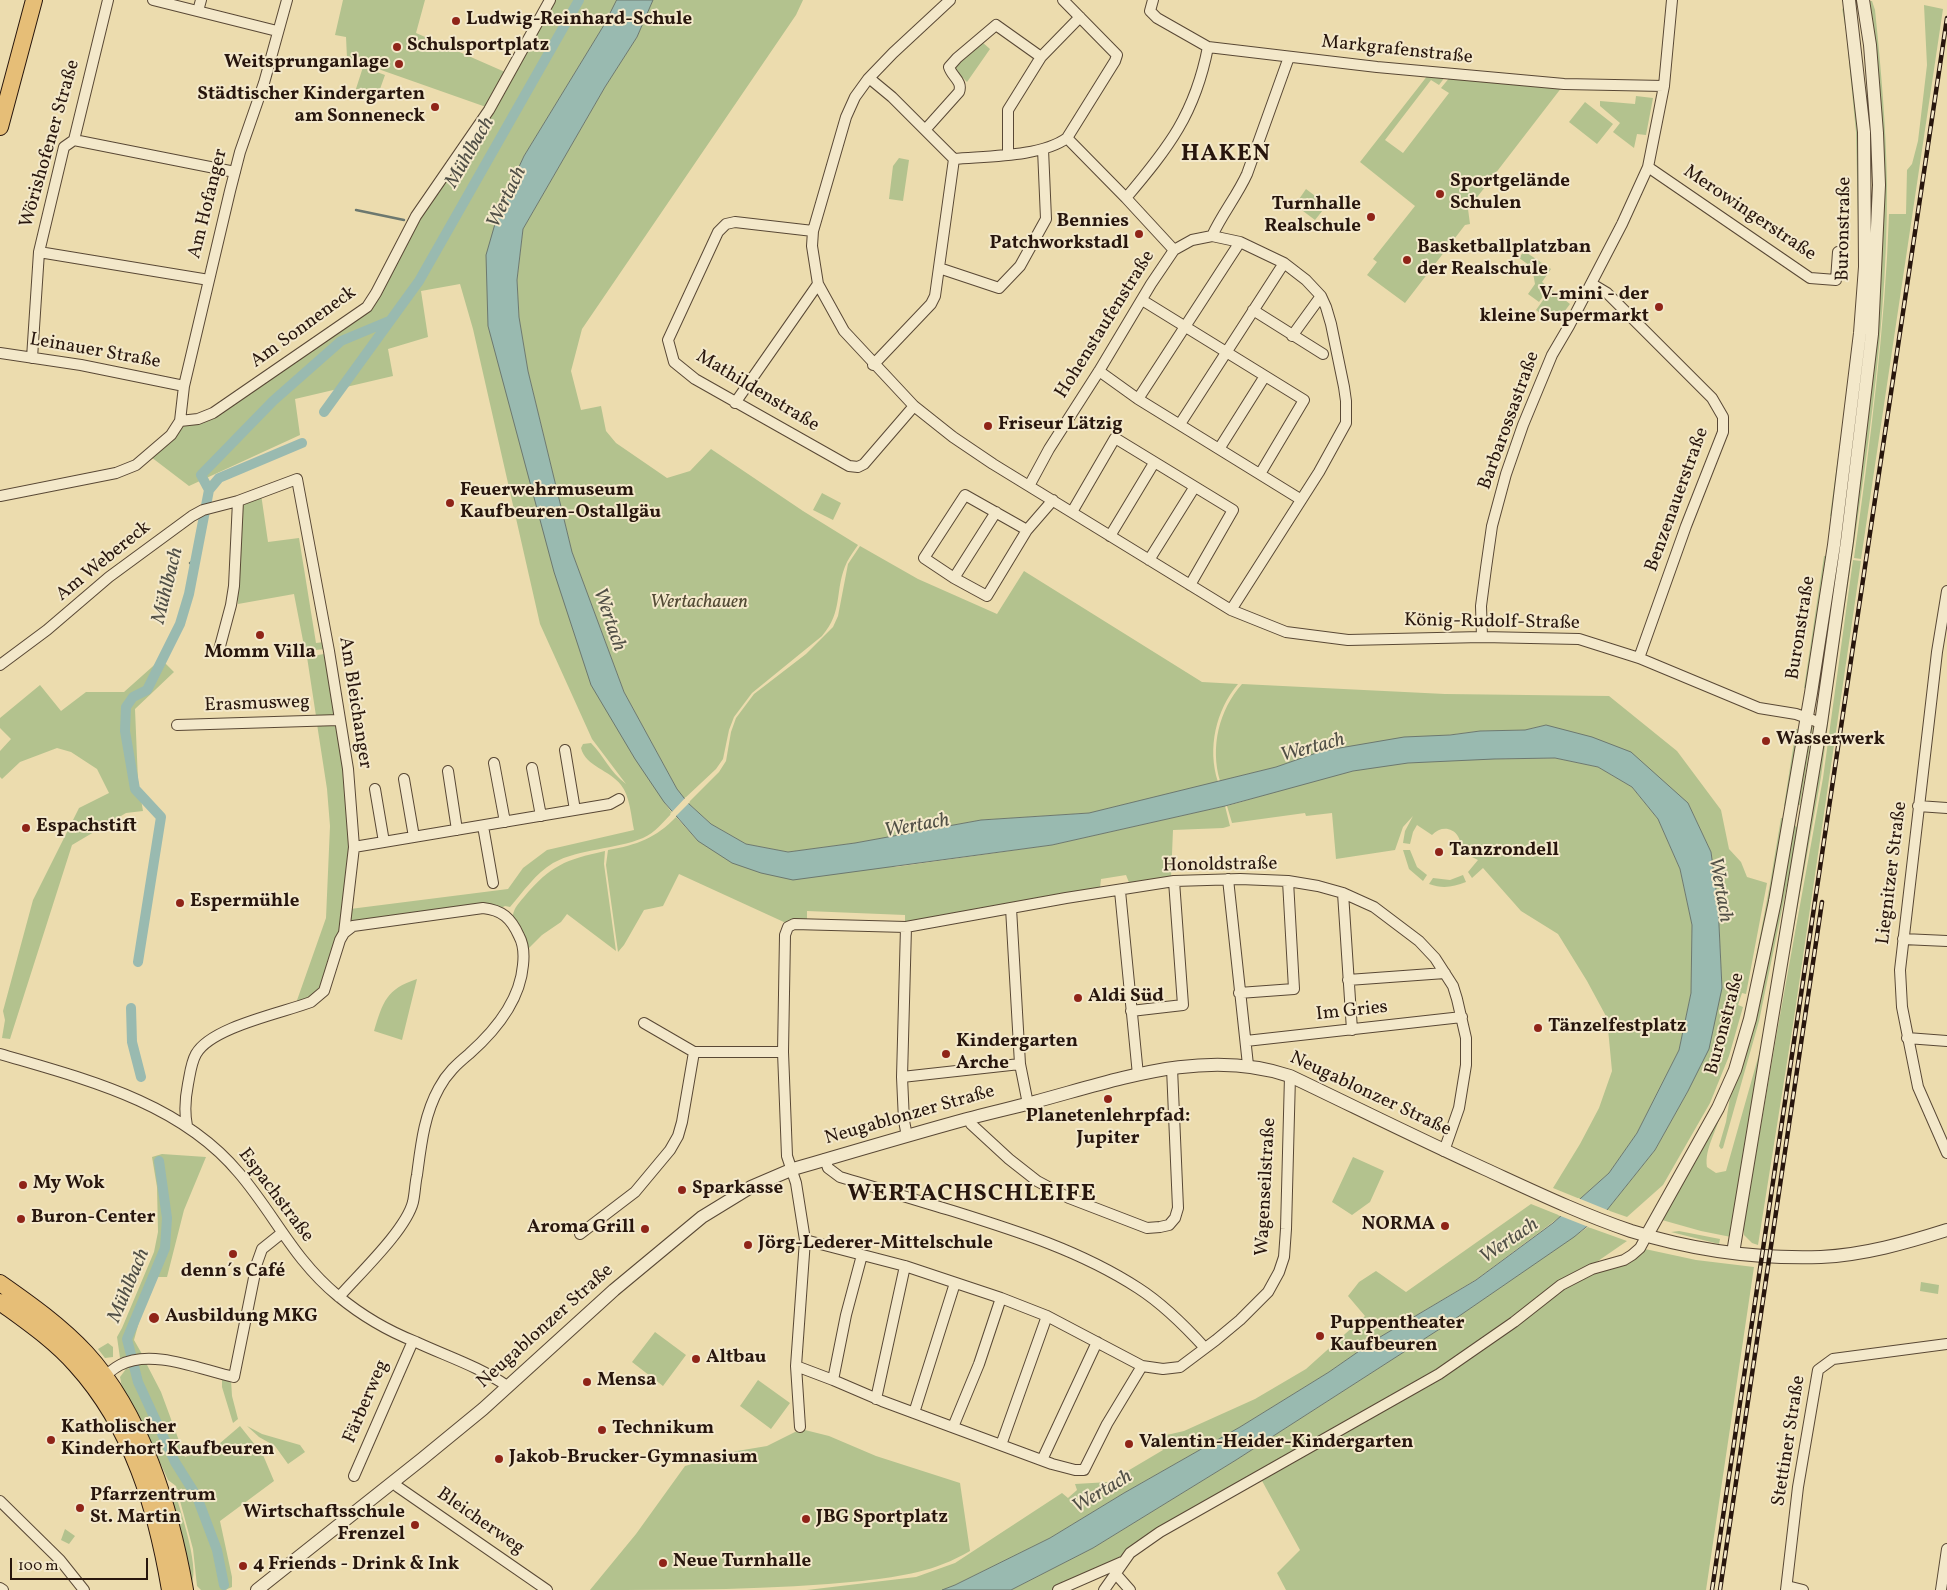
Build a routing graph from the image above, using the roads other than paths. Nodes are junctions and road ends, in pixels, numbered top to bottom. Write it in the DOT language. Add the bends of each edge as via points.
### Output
graph roads {
  1 [pos="34,0"];
  2 [pos="108,0"];
  3 [pos="153,0"];
  4 [pos="201,0"];
  5 [pos="287,0"];
  6 [pos="550,0"];
  7 [pos="950,0"];
  8 [pos="1062,0"];
  9 [pos="1152,0"];
  10 [pos="1672,0"];
  11 [pos="1849,0"];
  12 [pos="1863,0"];
  13 [pos="198,11"];
  14 [pos="1080,17"];
  15 [pos="277,32"];
  16 [pos="1208,47"];
  17 [pos="1041,57"];
  18 [pos="1289,57"];
  19 [pos="869,78"];
  20 [pos="1664,86"];
  21 [pos="0,127"];
  22 [pos="925,130"];
  23 [pos="1067,138"];
  24 [pos="74,140"];
  25 [pos="1043,149"];
  26 [pos="1008,154"];
  27 [pos="954,159"];
  28 [pos="1648,167"];
  29 [pos="235,172"];
  30 [pos="1126,198"];
  31 [pos="813,231"];
  32 [pos="1212,236"];
  33 [pos="1240,242"];
  34 [pos="1174,250"];
  35 [pos="39,252"];
  36 [pos="1838,252"];
  37 [pos="1284,263"];
  38 [pos="938,268"];
  39 [pos="208,280"];
  40 [pos="818,284"];
  41 [pos="1592,284"];
  42 [pos="1321,296"];
  43 [pos="1142,300"];
  44 [pos="1253,310"];
  45 [pos="1185,327"];
  46 [pos="1292,336"];
  47 [pos="0,353"];
  48 [pos="1227,353"];
  49 [pos="1323,354"];
  50 [pos="32,358"];
  51 [pos="873,365"];
  52 [pos="1099,371"];
  53 [pos="1264,376"];
  54 [pos="184,386"];
  55 [pos="1138,399"];
  56 [pos="735,403"];
  57 [pos="914,406"];
  58 [pos="180,421"];
  59 [pos="1180,424"];
  60 [pos="1219,449"];
  61 [pos="1154,463"];
  62 [pos="1260,474"];
  63 [pos="298,480"];
  64 [pos="1029,486"];
  65 [pos="1194,488"];
  66 [pos="0,496"];
  67 [pos="1300,499"];
  68 [pos="1053,500"];
  69 [pos="238,501"];
  70 [pos="996,512"];
  71 [pos="1072,512"];
  72 [pos="1027,530"];
  73 [pos="1110,536"];
  74 [pos="1150,560"];
  75 [pos="954,578"];
  76 [pos="1190,585"];
  77 [pos="1947,591"];
  78 [pos="1231,610"];
  79 [pos="1482,638"];
  80 [pos="219,650"];
  81 [pos="1639,658"];
  82 [pos="0,665"];
  83 [pos="1807,717"];
  84 [pos="339,720"];
  85 [pos="1821,723"];
  86 [pos="177,725"];
  87 [pos="565,750"];
  88 [pos="494,763"];
  89 [pos="532,768"];
  90 [pos="448,771"];
  91 [pos="404,779"];
  92 [pos="375,789"];
  93 [pos="619,799"];
  94 [pos="1918,806"];
  95 [pos="1947,808"];
  96 [pos="574,810"];
  97 [pos="541,816"];
  98 [pos="505,822"];
  99 [pos="483,826"];
  100 [pos="458,830"];
  101 [pos="414,837"];
  102 [pos="384,842"];
  103 [pos="354,847"];
  104 [pos="1228,879"];
  105 [pos="1174,881"];
  106 [pos="1288,882"];
  107 [pos="493,884"];
  108 [pos="1120,891"];
  109 [pos="1343,893"];
  110 [pos="1011,908"];
  111 [pos="906,928"];
  112 [pos="344,933"];
  113 [pos="1902,939"];
  114 [pos="1947,941"];
  115 [pos="1445,973"];
  116 [pos="1348,980"];
  117 [pos="1239,993"];
  118 [pos="1131,1011"];
  119 [pos="1462,1017"];
  120 [pos="644,1023"];
  121 [pos="1352,1030"];
  122 [pos="1907,1038"];
  123 [pos="1246,1041"];
  124 [pos="1947,1041"];
  125 [pos="694,1052"];
  126 [pos="783,1052"];
  127 [pos="0,1054"];
  128 [pos="1020,1064"];
  129 [pos="1248,1065"];
  130 [pos="1172,1068"];
  131 [pos="1138,1075"];
  132 [pos="1290,1076"];
  133 [pos="902,1077"];
  134 [pos="1028,1104"];
  135 [pos="969,1118"];
  136 [pos="187,1126"];
  137 [pos="908,1136"];
  138 [pos="1444,1151"];
  139 [pos="1947,1153"];
  140 [pos="825,1160"];
  141 [pos="792,1169"];
  142 [pos="1947,1230"];
  143 [pos="282,1234"];
  144 [pos="580,1234"];
  145 [pos="1647,1235"];
  146 [pos="805,1240"];
  147 [pos="1733,1253"];
  148 [pos="862,1256"];
  149 [pos="905,1266"];
  150 [pos="955,1283"];
  151 [pos="1,1290"];
  152 [pos="339,1297"];
  153 [pos="1000,1298"];
  154 [pos="1047,1316"];
  155 [pos="413,1341"];
  156 [pos="1096,1342"];
  157 [pos="1947,1344"];
  158 [pos="1205,1348"];
  159 [pos="796,1366"];
  160 [pos="1142,1366"];
  161 [pos="104,1376"];
  162 [pos="833,1380"];
  163 [pos="507,1386"];
  164 [pos="876,1399"];
  165 [pos="914,1413"];
  166 [pos="800,1427"];
  167 [pos="953,1427"];
  168 [pos="1001,1445"];
  169 [pos="1042,1460"];
  170 [pos="354,1476"];
  171 [pos="394,1482"];
  172 [pos="0,1501"];
  173 [pos="1947,1549"];
  174 [pos="1122,1562"];
  175 [pos="1115,1573"];
  176 [pos="0,1588"];
  177 [pos="1786,1588"];
  178 [pos="182,1589"];
  179 [pos="3,1590"];
  180 [pos="84,1590"];
  181 [pos="256,1590"];
  182 [pos="548,1590"];
  183 [pos="1058,1590"];
  184 [pos="1104,1590"];
  185 [pos="1130,1590"];
  186 [pos="1803,1590"];
  187 [pos="1941,1590"];
  1 -- 21 [label="main road"];
  2 -- 24 [label="street, Wörishofener Straße"];
  3 -- 13 [label="street"];
  4 -- 13 [label="street"];
  5 -- 15 [label="street, Am Hofanger"];
  6 -- 58 [label="street, Am Sonneneck" via="489,110 416,216 367,307 214,414 198,420"];
  7 -- 19 [label="street, König-Rudolf-Straße"];
  8 -- 14 [label="street"];
  9 -- 16 [label="street, Markgrafenstraße" via="1150,11 1157,18"];
  10 -- 20 [label="street, Barbarossastraße"];
  11 -- 83 [label="street, Buronstraße" via="1864,132 1865,267 1837,526"];
  12 -- 85 [label="street, Buronstraße" via="1876,113 1879,185 1872,334"];
  13 -- 15 [label="street"];
  14 -- 17 [label="street"];
  14 -- 23 [label="street" via="1117,55"];
  15 -- 29 [label="street, Am Hofanger"];
  16 -- 18 [label="street, Markgrafenstraße"];
  16 -- 30 [label="street" via="1197,90 1180,129"];
  17 -- 22 [label="street" via="996,25 949,67 961,87"];
  17 -- 26 [label="street" via="1008,110"];
  18 -- 20 [label="street, Markgrafenstraße" via="1564,84"];
  18 -- 32 [label="street" via="1247,174"];
  19 -- 22 [label="street"];
  19 -- 31 [label="street, König-Rudolf-Straße" via="855,97 846,118"];
  20 -- 28 [label="street, Barbarossastraße"];
  22 -- 27 [label="street"];
  23 -- 25 [label="street"];
  23 -- 30 [label="street"];
  24 -- 29 [label="street"];
  24 -- 35 [label="street, Wörishofener Straße" via="64,147"];
  25 -- 26 [label="street"];
  25 -- 38 [label="street" via="1046,219 1016,272 999,288"];
  26 -- 27 [label="street"];
  27 -- 38 [label="street"];
  28 -- 36 [label="street, Merowingerstraße" via="1810,278 1836,280"];
  28 -- 41 [label="street, Barbarossastraße"];
  29 -- 39 [label="street, Am Hofanger"];
  30 -- 34 [label="street"];
  31 -- 40 [label="street, König-Rudolf-Straße"];
  31 -- 56 [label="street, Mathildenstraße" via="734,222 726,224 718,232 668,340 674,362"];
  32 -- 33 [label="street, Hohenstaufenstraße"];
  32 -- 34 [label="street, Hohenstaufenstraße" via="1192,240"];
  33 -- 37 [label="street, Hohenstaufenstraße"];
  33 -- 45 [label="street"];
  34 -- 43 [label="street, Hohenstaufenstraße"];
  35 -- 39 [label="street"];
  35 -- 50 [label="street, Wörishofener Straße"];
  37 -- 42 [label="street, Hohenstaufenstraße"];
  37 -- 44 [label="street"];
  38 -- 51 [label="street" via="931,304"];
  39 -- 54 [label="street, Am Hofanger"];
  40 -- 51 [label="street, König-Rudolf-Straße" via="844,331"];
  40 -- 56 [label="street"];
  41 -- 79 [label="street, Barbarossastraße" via="1543,374 1506,474 1488,551 1481,606"];
  41 -- 81 [label="street, Benzenauerstraße" via="1607,293 1712,398 1723,417 1723,432"];
  42 -- 46 [label="street"];
  42 -- 67 [label="street, Hohenstaufenstraße" via="1331,324 1344,387 1346,423"];
  43 -- 45 [label="street"];
  43 -- 52 [label="street, Hohenstaufenstraße"];
  44 -- 46 [label="street"];
  44 -- 48 [label="street"];
  45 -- 48 [label="street"];
  45 -- 55 [label="street"];
  46 -- 49 [label="street"];
  47 -- 50 [label="street, Leinauer Straße"];
  48 -- 53 [label="street"];
  48 -- 59 [label="street"];
  50 -- 54 [label="street, Leinauer Straße" via="81,364"];
  51 -- 57 [label="street, König-Rudolf-Straße"];
  52 -- 55 [label="street"];
  52 -- 64 [label="street, Hohenstaufenstraße"];
  53 -- 60 [label="street"];
  53 -- 62 [label="street" via="1304,400"];
  54 -- 58 [label="street, Am Hofanger"];
  55 -- 59 [label="street"];
  56 -- 57 [label="street, Mathildenstraße" via="849,466 858,467"];
  57 -- 64 [label="street, König-Rudolf-Straße" via="960,442"];
  58 -- 66 [label="street" via="171,436 134,466 116,473"];
  59 -- 60 [label="street"];
  60 -- 62 [label="street"];
  61 -- 65 [label="street"];
  61 -- 71 [label="street" via="1115,438"];
  61 -- 73 [label="street"];
  62 -- 67 [label="street"];
  63 -- 69 [label="street, Am Webereck"];
  63 -- 84 [label="street, Am Bleichanger"];
  64 -- 68 [label="street, König-Rudolf-Straße"];
  65 -- 74 [label="street"];
  65 -- 76 [label="street" via="1232,510"];
  67 -- 78 [label="street, Hohenstaufenstraße"];
  68 -- 71 [label="street, König-Rudolf-Straße"];
  68 -- 72 [label="street"];
  69 -- 80 [label="street" via="234,586"];
  69 -- 82 [label="street, Am Webereck" via="192,516 109,577"];
  70 -- 72 [label="street"];
  70 -- 75 [label="street"];
  70 -- 75 [label="street" via="965,495 924,558"];
  71 -- 73 [label="street, König-Rudolf-Straße"];
  72 -- 75 [label="street" via="986,596"];
  73 -- 74 [label="street, König-Rudolf-Straße"];
  74 -- 76 [label="street, König-Rudolf-Straße"];
  76 -- 78 [label="street, König-Rudolf-Straße"];
  77 -- 94 [label="street, Liegnitzer Straße"];
  78 -- 79 [label="street, König-Rudolf-Straße" via="1286,632 1348,640"];
  79 -- 81 [label="street, König-Rudolf-Straße" via="1579,639"];
  81 -- 83 [label="street, König-Rudolf-Straße" via="1759,708"];
  83 -- 85 [label="street, König-Rudolf-Straße"];
  83 -- 145 [label="street, Buronstraße" via="1775,901 1750,1019 1735,1070 1718,1108"];
  84 -- 86 [label="street, Erasmusweg"];
  84 -- 103 [label="street, Am Bleichanger" via="348,770"];
  85 -- 147 [label="street, Buronstraße"];
  87 -- 96 [label="street"];
  88 -- 98 [label="street"];
  89 -- 97 [label="street"];
  90 -- 100 [label="street"];
  91 -- 101 [label="street"];
  92 -- 102 [label="street"];
  93 -- 96 [label="street" via="610,804"];
  94 -- 95 [label="street"];
  94 -- 113 [label="street, Liegnitzer Straße"];
  96 -- 97 [label="street"];
  97 -- 98 [label="street"];
  98 -- 99 [label="street"];
  99 -- 100 [label="street"];
  99 -- 107 [label="street"];
  100 -- 101 [label="street"];
  101 -- 102 [label="street"];
  102 -- 103 [label="street"];
  103 -- 112 [label="street, Am Bleichanger"];
  104 -- 105 [label="street, Honoldstraße"];
  104 -- 106 [label="street, Honoldstraße"];
  104 -- 117 [label="street"];
  105 -- 108 [label="street, Honoldstraße"];
  105 -- 118 [label="street" via="1183,1005"];
  106 -- 109 [label="street, Honoldstraße"];
  106 -- 117 [label="street" via="1294,989"];
  108 -- 110 [label="street, Honoldstraße"];
  108 -- 118 [label="street"];
  109 -- 115 [label="street, Honoldstraße" via="1374,906 1390,918 1419,941"];
  109 -- 116 [label="street"];
  110 -- 111 [label="street, Honoldstraße"];
  110 -- 128 [label="street"];
  111 -- 126 [label="street, Honoldstraße" via="794,924 786,930"];
  111 -- 133 [label="street"];
  112 -- 136 [label="street, Am Bleichanger" via="319,998 221,1032 197,1053 184,1109"];
  112 -- 152 [label="street" via="354,926 493,909 506,915 515,927 524,956 516,997 504,1016 456,1064 439,1088 428,1112 413,1202 406,1219"];
  113 -- 114 [label="street"];
  113 -- 122 [label="street, Liegnitzer Straße" via="1900,970"];
  115 -- 116 [label="street"];
  115 -- 119 [label="street, Honoldstraße"];
  116 -- 121 [label="street"];
  117 -- 123 [label="street"];
  118 -- 131 [label="street"];
  119 -- 121 [label="street, Im Gries"];
  119 -- 138 [label="street, Honoldstraße" via="1466,1038 1464,1085"];
  120 -- 125 [label="street"];
  121 -- 123 [label="street, Im Gries"];
  122 -- 124 [label="street"];
  122 -- 139 [label="street, Liegnitzer Straße" via="1918,1087"];
  123 -- 129 [label="street"];
  125 -- 126 [label="street"];
  125 -- 144 [label="street" via="682,1122 670,1150 634,1192"];
  126 -- 141 [label="street" via="787,1156"];
  127 -- 136 [label="street, Espachstraße" via="93,1082 163,1112"];
  128 -- 133 [label="street"];
  128 -- 134 [label="street"];
  129 -- 130 [label="street, Neugablonzer Straße"];
  129 -- 132 [label="street, Neugablonzer Straße"];
  130 -- 131 [label="street, Neugablonzer Straße"];
  130 -- 135 [label="street" via="1178,1208 1169,1225 1146,1228 1069,1198 1037,1181 971,1124"];
  131 -- 134 [label="street, Neugablonzer Straße"];
  132 -- 138 [label="street, Neugablonzer Straße"];
  132 -- 158 [label="street, Wagenseilstraße" via="1284,1257 1268,1292"];
  133 -- 137 [label="street"];
  134 -- 135 [label="street, Neugablonzer Straße"];
  135 -- 137 [label="street, Neugablonzer Straße"];
  136 -- 143 [label="street, Espachstraße" via="231,1163"];
  137 -- 140 [label="street, Neugablonzer Straße"];
  138 -- 145 [label="street, Neugablonzer Straße" via="1614,1225"];
  140 -- 141 [label="street, Neugablonzer Straße"];
  140 -- 158 [label="street" via="828,1168 840,1177 1018,1231 1069,1251 1139,1289"];
  141 -- 146 [label="street"];
  141 -- 163 [label="street, Neugablonzer Straße" via="740,1193 702,1217"];
  142 -- 147 [label="street, Neugablonzer Straße" via="1885,1248 1823,1257"];
  143 -- 152 [label="street, Espachstraße" via="312,1272"];
  143 -- 161 [label="street" via="262,1249 257,1263 234,1377 164,1360 145,1359 125,1363"];
  145 -- 147 [label="street, Neugablonzer Straße"];
  145 -- 174 [label="street" via="1643,1245 1624,1260 1592,1269 1561,1286 1439,1374 1160,1532"];
  146 -- 148 [label="street"];
  146 -- 159 [label="street"];
  148 -- 149 [label="street"];
  148 -- 162 [label="street"];
  149 -- 150 [label="street"];
  149 -- 164 [label="street"];
  150 -- 153 [label="street"];
  150 -- 165 [label="street"];
  151 -- 161 [label="main road" via="68,1336"];
  151 -- 178 [label="main road" via="75,1364 112,1416 140,1471"];
  152 -- 155 [label="street, Espachstraße" via="375,1322"];
  153 -- 154 [label="street"];
  153 -- 167 [label="street" via="979,1364"];
  154 -- 156 [label="street"];
  154 -- 168 [label="street"];
  155 -- 163 [label="street, Espachstraße" via="488,1374"];
  155 -- 170 [label="street, Färberweg"];
  156 -- 160 [label="street"];
  156 -- 169 [label="street"];
  157 -- 177 [label="street, Stettiner Straße" via="1833,1358 1818,1370 1798,1487"];
  158 -- 160 [label="street, Wagenseilstraße" via="1180,1367"];
  159 -- 162 [label="street"];
  159 -- 166 [label="street"];
  160 -- 169 [label="street" via="1084,1470"];
  161 -- 178 [label="main road" via="125,1409 158,1481"];
  162 -- 164 [label="street"];
  163 -- 171 [label="street, Neugablonzer Straße"];
  164 -- 165 [label="street"];
  165 -- 167 [label="street"];
  167 -- 168 [label="street"];
  168 -- 169 [label="street"];
  171 -- 181 [label="street, Neugablonzer Straße"];
  171 -- 182 [label="street, Bleicherweg" via="398,1488"];
  172 -- 180 [label="street" via="60,1560"];
  173 -- 187 [label="street"];
  174 -- 175 [label="street"];
  174 -- 183 [label="street"];
  175 -- 184 [label="street"];
  175 -- 185 [label="street"];
  176 -- 179 [label="street"];
  177 -- 186 [label="street"];
}
